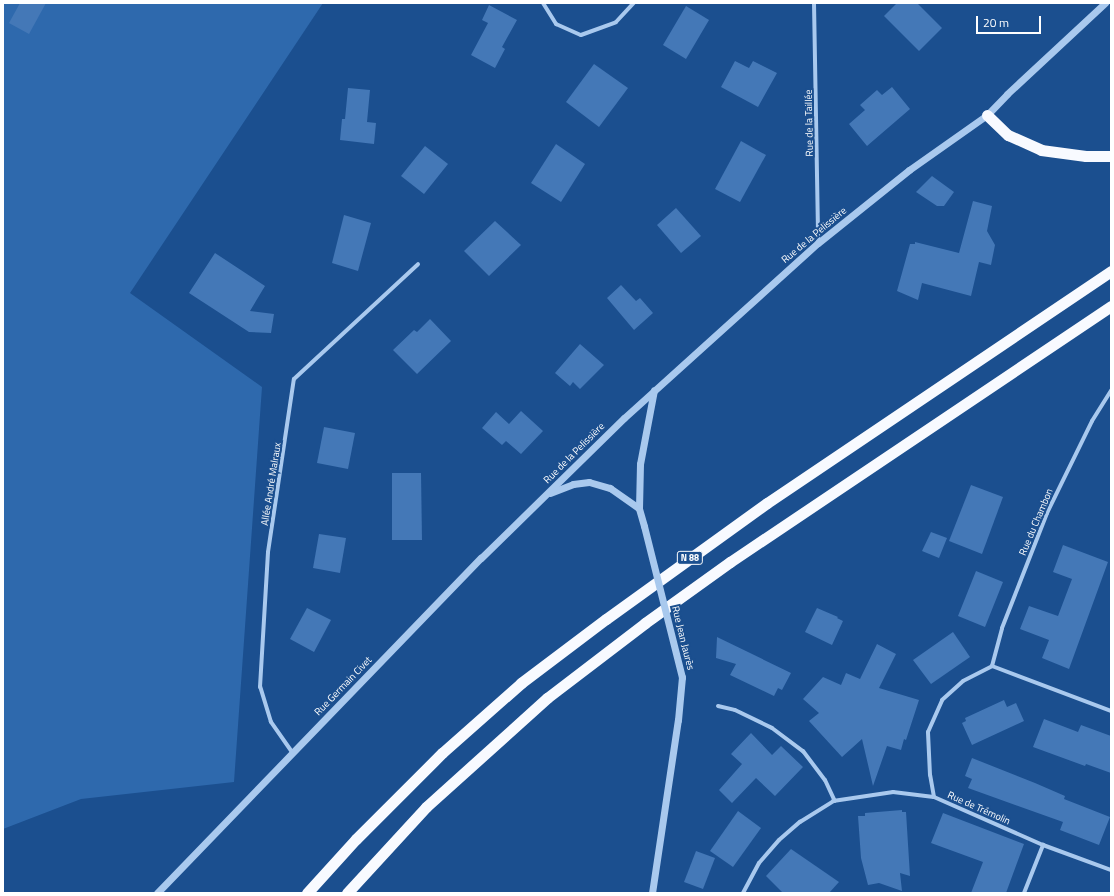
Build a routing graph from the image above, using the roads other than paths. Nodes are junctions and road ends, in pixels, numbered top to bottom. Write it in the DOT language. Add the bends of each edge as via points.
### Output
graph roads {
  1 [pos="543,3"];
  2 [pos="634,3"];
  3 [pos="814,3"];
  4 [pos="1105,3"];
  5 [pos="987,115"];
  6 [pos="1111,156"];
  7 [pos="818,243"];
  8 [pos="418,264"];
  9 [pos="1111,271"];
  10 [pos="1111,306"];
  11 [pos="654,390"];
  12 [pos="1111,391"];
  13 [pos="546,495"];
  14 [pos="639,508"];
  15 [pos="992,666"];
  16 [pos="718,706"];
  17 [pos="1111,711"];
  18 [pos="292,752"];
  19 [pos="934,797"];
  20 [pos="835,801"];
  21 [pos="1043,845"];
  22 [pos="1111,870"];
  23 [pos="157,893"];
  24 [pos="307,893"];
  25 [pos="347,893"];
  26 [pos="652,893"];
  27 [pos="743,893"];
  28 [pos="1024,893"];
  1 -- 2 [label="street" via="556,24 581,35 616,22"];
  3 -- 7 [label="street, Rue de la Taillée"];
  4 -- 5 [label="street, Rue de la Pelissière"];
  5 -- 6 [label="highway" via="1008,135 1041,150 1086,156"];
  5 -- 7 [label="street, Rue de la Pelissière" via="909,170"];
  7 -- 11 [label="street, Rue de la Pelissière"];
  8 -- 18 [label="street, Allée André Malraux" via="294,379 268,552 260,687 271,722"];
  9 -- 24 [label="highway, N 88" via="767,503 612,614 527,679 442,753 356,839"];
  10 -- 25 [label="highway, N 88" via="730,562 559,689 426,807"];
  11 -- 13 [label="street, Rue de la Pelissière"];
  11 -- 14 [label="street, Rue Jean Jaurès" via="640,464"];
  12 -- 15 [label="street, Rue du Chambon" via="1092,421 1047,513 1002,628"];
  13 -- 14 [label="street" via="573,484 589,482 610,488"];
  13 -- 18 [label="street, Rue Germain Civet"];
  14 -- 26 [label="street, Rue Jean Jaurès, bridge" via="682,677"];
  15 -- 17 [label="street"];
  15 -- 19 [label="street" via="963,681 942,700 928,732"];
  16 -- 20 [label="street" via="735,710 772,728 803,751 825,780"];
  18 -- 23 [label="street, Rue Germain Civet"];
  19 -- 20 [label="street, Rue de Trémolin" via="893,792"];
  19 -- 21 [label="street, Rue de Trémolin"];
  20 -- 27 [label="street, Rue de Trémolin" via="800,822 779,840 759,863"];
  21 -- 22 [label="street, Rue de Trémolin"];
  21 -- 28 [label="street"];
}
